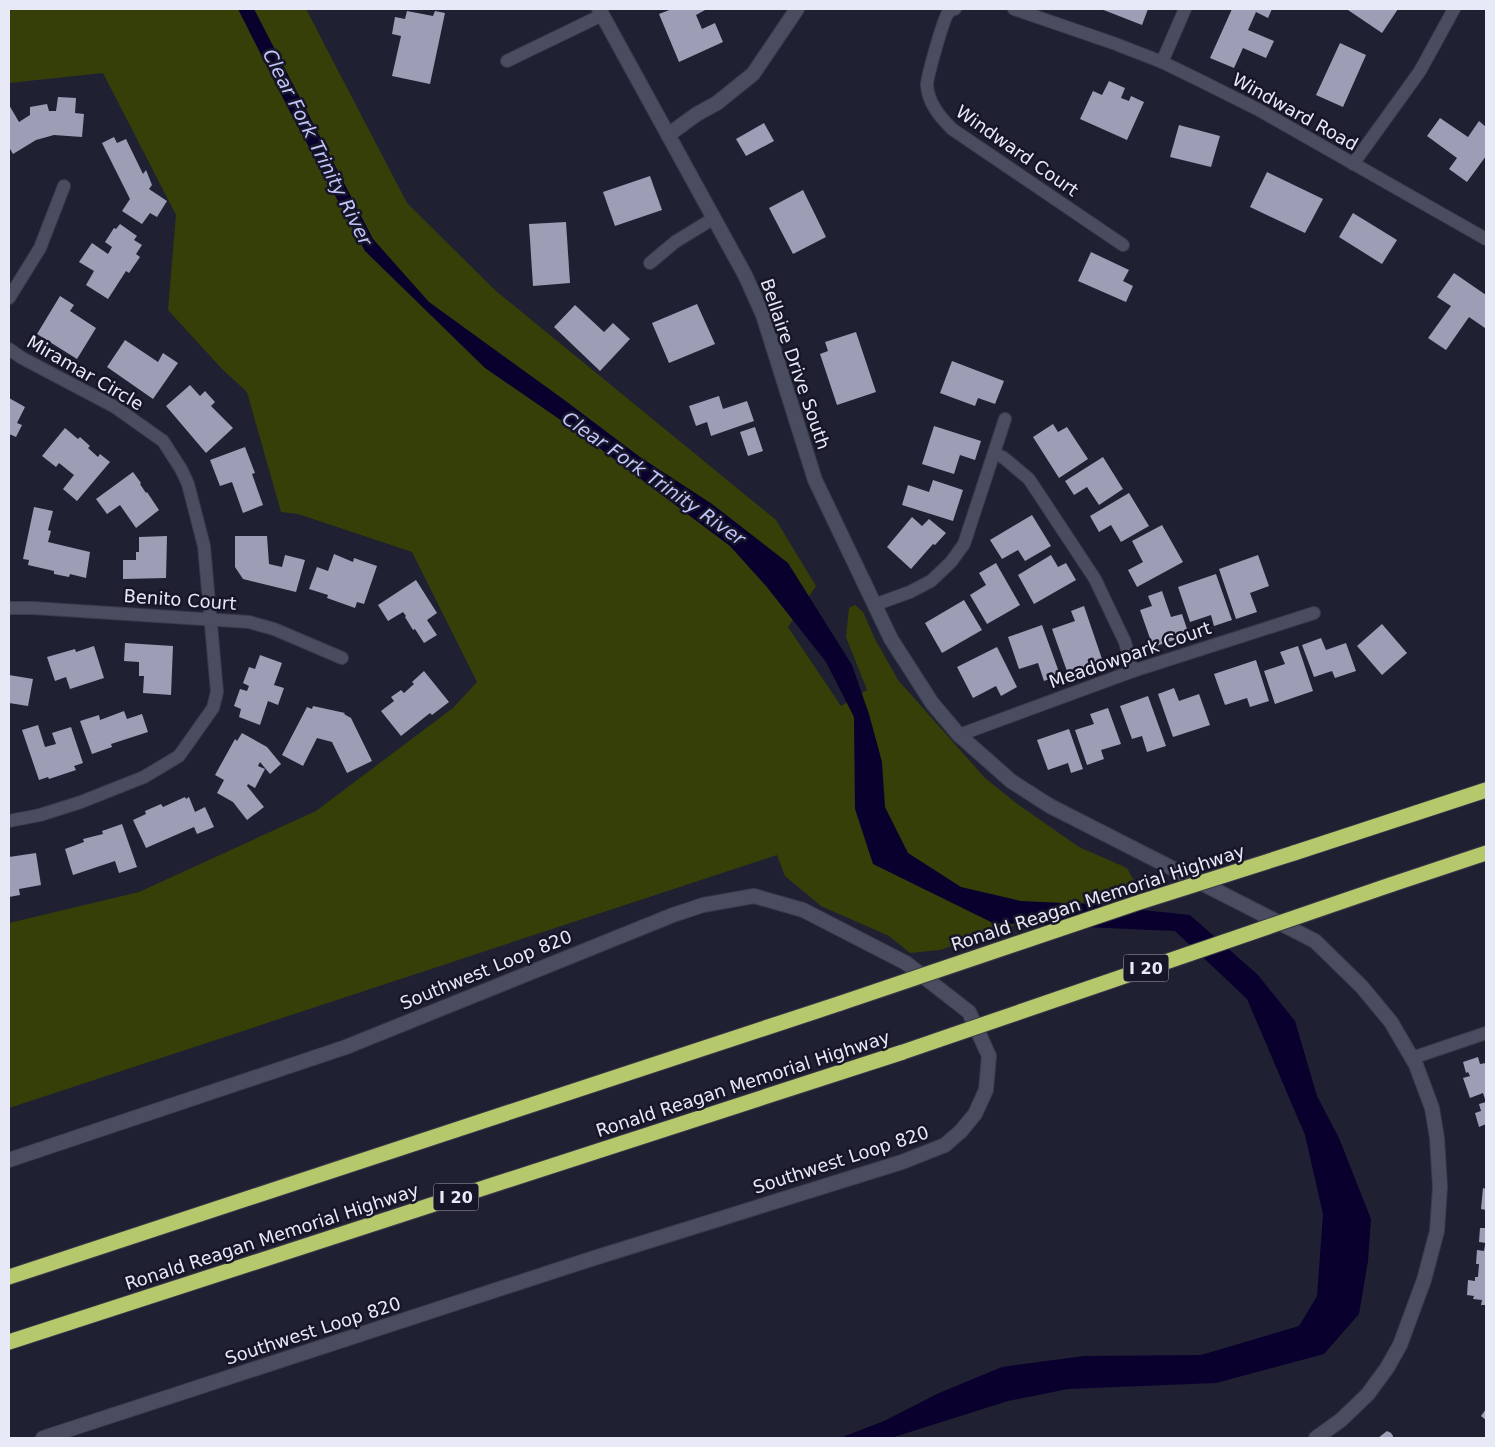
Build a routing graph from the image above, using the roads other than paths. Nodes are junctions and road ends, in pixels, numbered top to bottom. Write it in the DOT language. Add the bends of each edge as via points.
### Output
graph roads {
  1 [pos="797,9"];
  2 [pos="955,9"];
  3 [pos="1014,9"];
  4 [pos="1185,9"];
  5 [pos="1454,9"];
  6 [pos="600,12"];
  7 [pos="508,61"];
  8 [pos="1162,62"];
  9 [pos="668,135"];
  10 [pos="1354,164"];
  11 [pos="64,186"];
  12 [pos="714,218"];
  13 [pos="1486,239"];
  14 [pos="1123,245"];
  15 [pos="650,262"];
  16 [pos="9,298"];
  17 [pos="9,349"];
  18 [pos="1005,419"];
  19 [pos="994,453"];
  20 [pos="874,605"];
  21 [pos="9,608"];
  22 [pos="1314,613"];
  23 [pos="210,619"];
  24 [pos="342,658"];
  25 [pos="1133,670"];
  26 [pos="959,735"];
  27 [pos="1486,790"];
  28 [pos="9,821"];
  29 [pos="1486,853"];
  30 [pos="1486,1033"];
  31 [pos="1412,1058"];
  32 [pos="9,1160"];
  33 [pos="9,1277"];
  34 [pos="9,1342"];
  35 [pos="43,1438"];
  36 [pos="1316,1438"];
  1 -- 9 [label="street" via="753,74 717,103"];
  2 -- 14 [label="street, Windward Court" via="949,11 943,23 927,84 931,103 939,116"];
  3 -- 8 [label="street, Windward Road"];
  4 -- 8 [label="street"];
  5 -- 10 [label="street" via="1420,71"];
  6 -- 7 [label="street"];
  6 -- 9 [label="street, Bellaire Drive South"];
  8 -- 10 [label="street, Windward Road" via="1259,110"];
  9 -- 12 [label="street, Bellaire Drive South"];
  10 -- 13 [label="street, Windward Road"];
  11 -- 16 [label="street" via="40,248"];
  12 -- 15 [label="street"];
  12 -- 20 [label="street, Bellaire Drive South" via="763,315 815,480"];
  17 -- 23 [label="street, Miramar Circle" via="115,407 163,441 188,484 204,546"];
  18 -- 19 [label="street"];
  19 -- 20 [label="street" via="964,544 951,562 931,581"];
  19 -- 25 [label="street" via="1029,479 1095,578"];
  20 -- 26 [label="street, Bellaire Drive South" via="908,668"];
  21 -- 23 [label="street, Benito Court"];
  22 -- 25 [label="street, Meadowpark Court"];
  23 -- 24 [label="street, Benito Court" via="249,622"];
  23 -- 28 [label="street, Miramar Circle" via="217,692 213,708 179,756 144,777 81,802"];
  25 -- 26 [label="street, Meadowpark Court"];
  26 -- 31 [label="street, Bellaire Drive South" via="1011,781 1050,806 1315,941 1362,987 1391,1022"];
  27 -- 33 [label="highway, Ronald Reagan Memorial Highway, bridge"];
  29 -- 34 [label="highway, Ronald Reagan Memorial Highway / I 20, bridge" via="902,1052"];
  30 -- 31 [label="street"];
  31 -- 36 [label="street" via="1432,1108 1437,1138 1440,1187 1435,1239 1400,1345 1387,1368 1368,1394"];
  32 -- 35 [label="street, Southwest Loop 820" via="346,1046 673,915 703,905 754,896 804,910 906,963 969,1012 989,1056 986,1090 975,1114 945,1145 902,1162 591,1259"];
}
